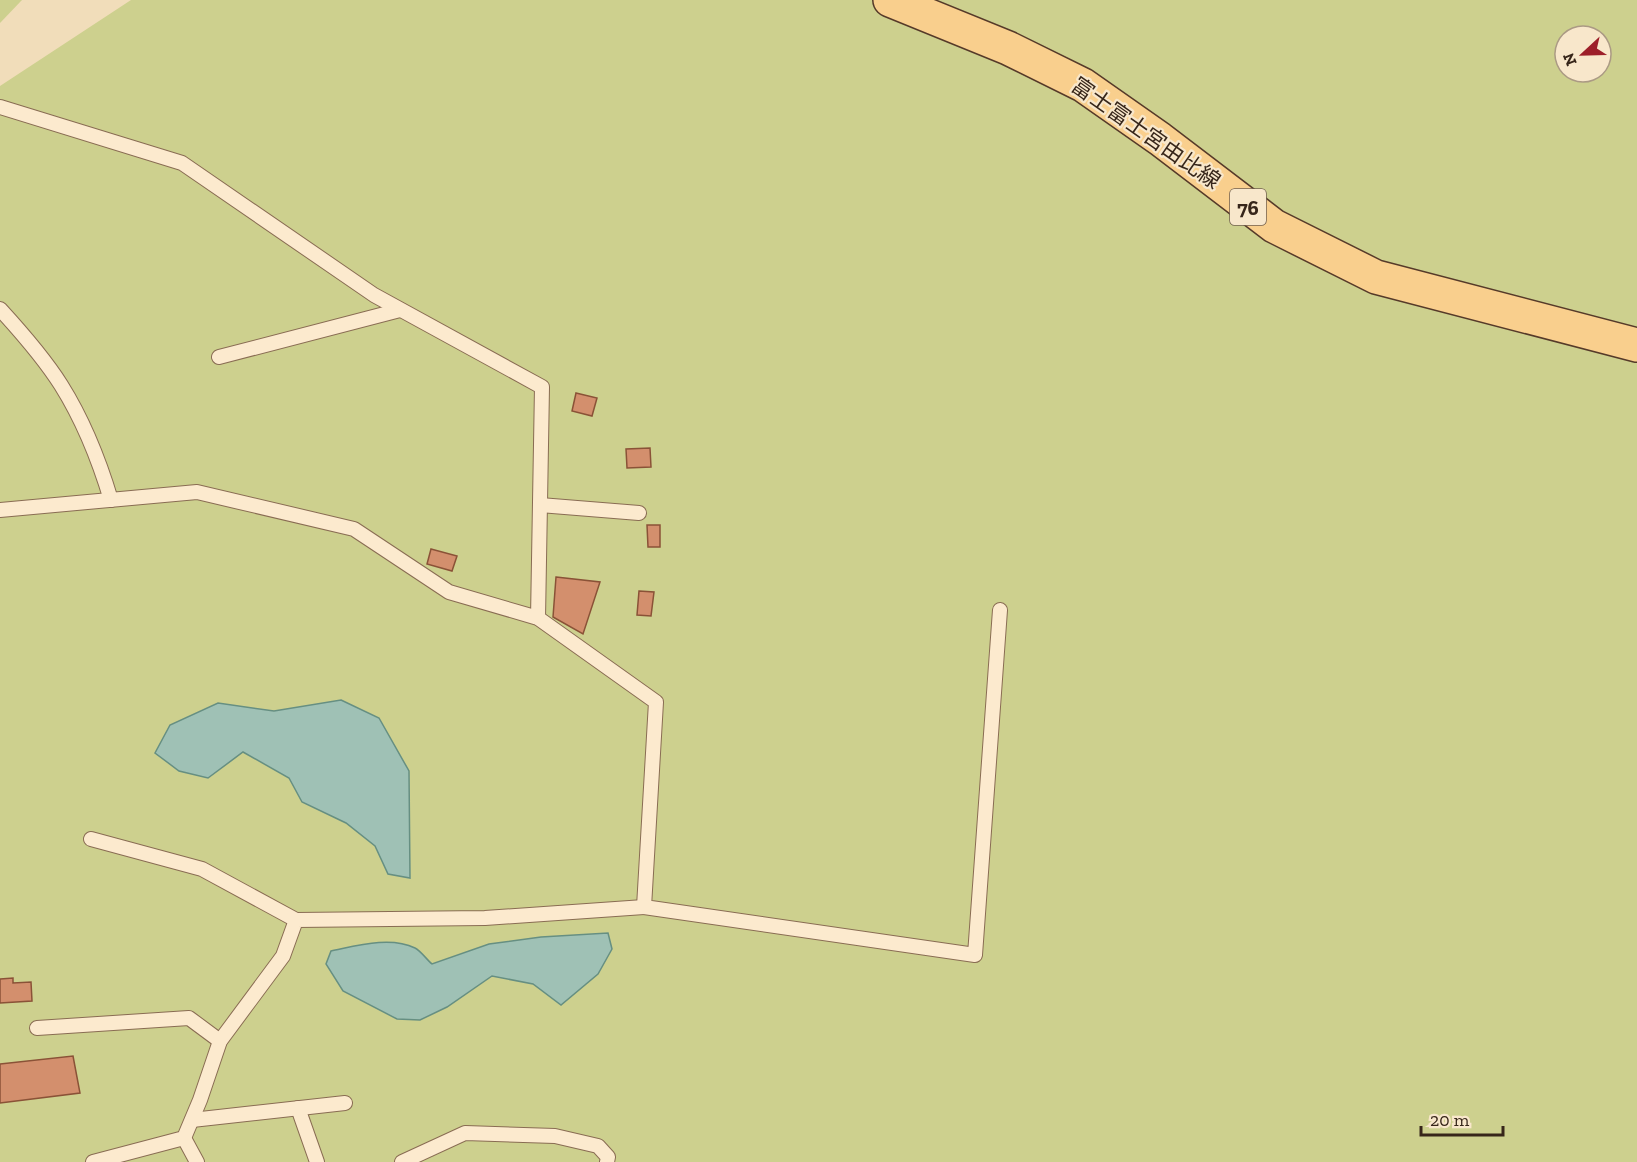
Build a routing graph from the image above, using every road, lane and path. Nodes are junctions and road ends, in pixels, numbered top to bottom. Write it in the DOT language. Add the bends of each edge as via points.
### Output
graph roads {
  1 [pos="890,0"];
  2 [pos="0,107"];
  3 [pos="0,309"];
  4 [pos="400,309"];
  5 [pos="1637,345"];
  6 [pos="219,357"];
  7 [pos="111,500"];
  8 [pos="540,505"];
  9 [pos="0,510"];
  10 [pos="639,513"];
  11 [pos="1000,610"];
  12 [pos="538,618"];
  13 [pos="91,839"];
  14 [pos="644,907"];
  15 [pos="296,920"];
  16 [pos="37,1028"];
  17 [pos="220,1041"];
  18 [pos="345,1103"];
  19 [pos="298,1108"];
  20 [pos="192,1120"];
  21 [pos="184,1138"];
  22 [pos="93,1162"];
  23 [pos="197,1162"];
  24 [pos="317,1162"];
  25 [pos="402,1162"];
  26 [pos="607,1162"];
  1 -- 5 [label="main road, 富士富士宮由比線 / 76" via="1008,48 1083,86 1274,226 1376,277"];
  2 -- 4 [label="lane" via="182,163"];
  3 -- 7 [label="lane" via="62,385 99,459"];
  4 -- 6 [label="lane"];
  4 -- 8 [label="lane" via="542,387"];
  7 -- 9 [label="lane"];
  7 -- 12 [label="lane" via="197,492 354,529 449,592"];
  8 -- 10 [label="lane"];
  8 -- 12 [label="lane"];
  11 -- 14 [label="lane" via="975,955"];
  12 -- 14 [label="lane" via="656,702"];
  13 -- 15 [label="lane" via="202,869"];
  14 -- 15 [label="lane" via="485,918"];
  15 -- 17 [label="lane" via="283,956"];
  16 -- 17 [label="lane" via="189,1018"];
  17 -- 20 [label="lane"];
  18 -- 19 [label="lane"];
  19 -- 20 [label="lane"];
  19 -- 24 [label="lane"];
  20 -- 21 [label="lane"];
  21 -- 22 [label="lane"];
  21 -- 23 [label="lane"];
  25 -- 26 [label="lane" via="465,1133 555,1136 598,1146 608,1157"];
}
